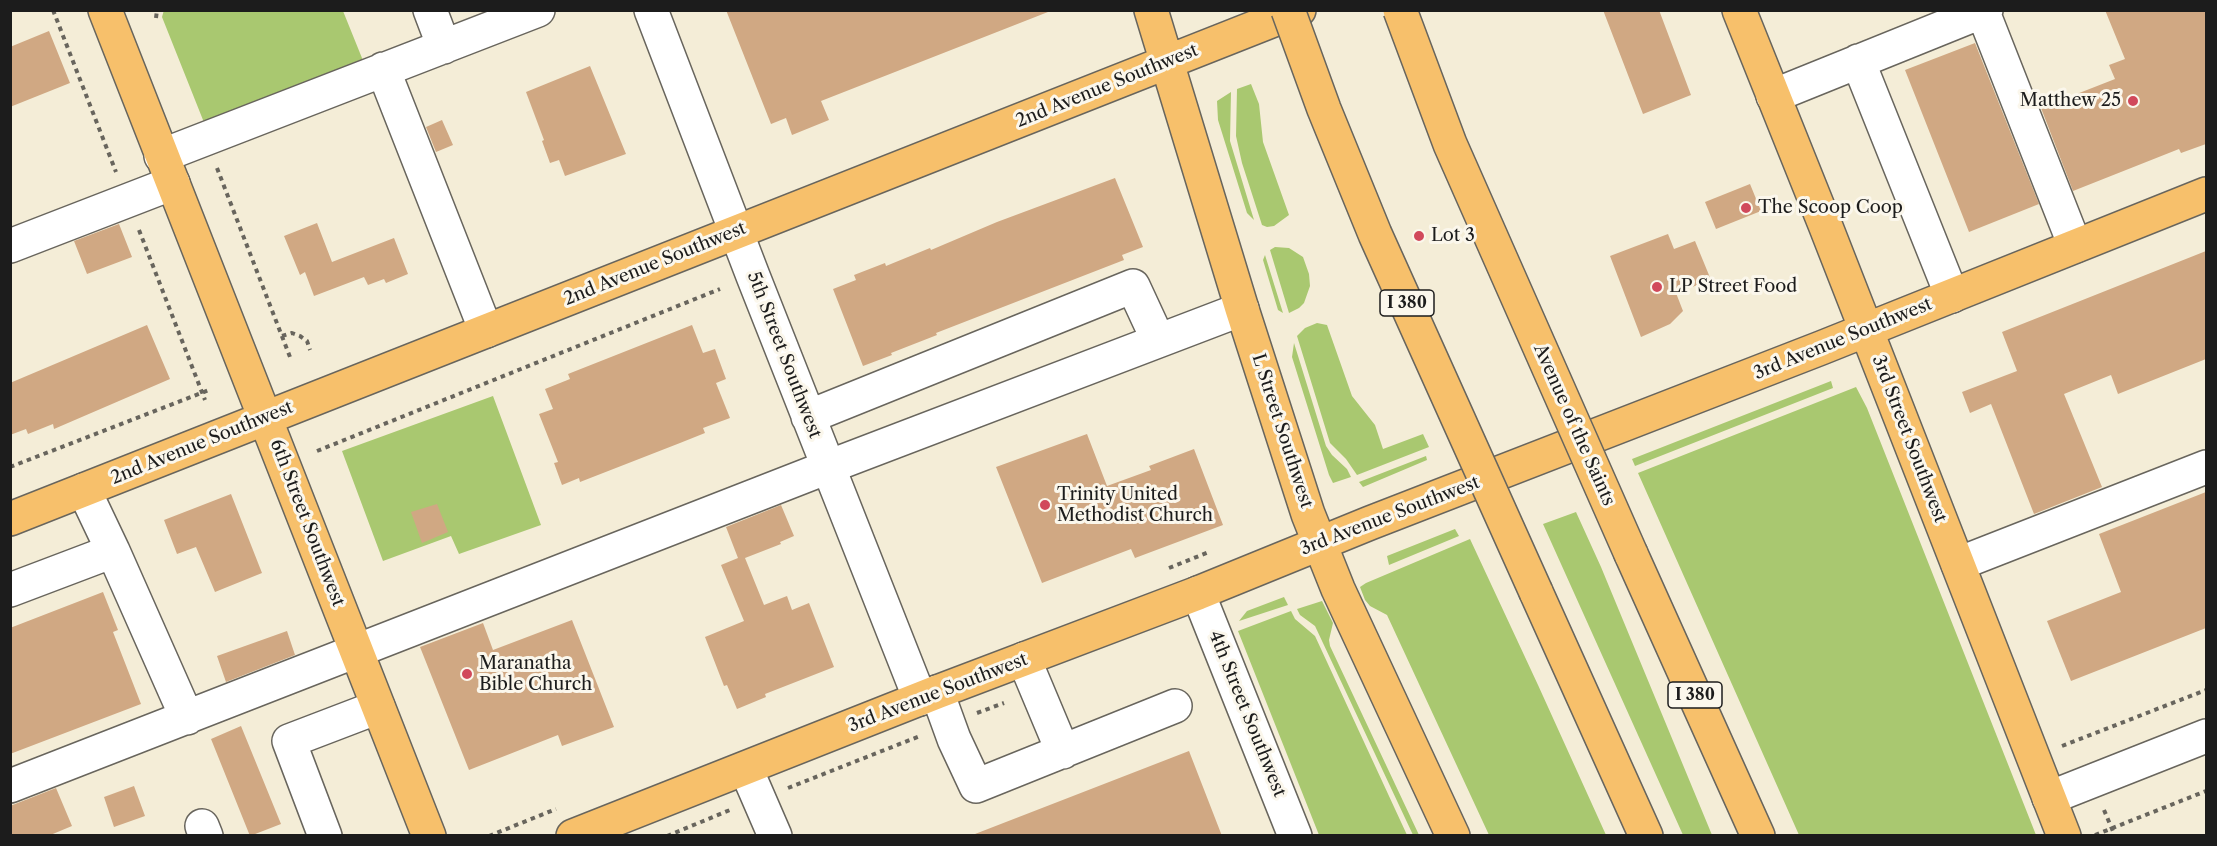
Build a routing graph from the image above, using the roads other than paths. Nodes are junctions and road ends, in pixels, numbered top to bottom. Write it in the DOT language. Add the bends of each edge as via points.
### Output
graph roads {
  1 [pos="105,10"];
  2 [pos="430,10"];
  3 [pos="538,10"];
  4 [pos="651,10"];
  5 [pos="1151,10"];
  6 [pos="1288,10"];
  7 [pos="1299,10"];
  8 [pos="1400,10"];
  9 [pos="1739,10"];
  10 [pos="1984,11"];
  11 [pos="444,46"];
  12 [pos="1858,61"];
  13 [pos="1168,62"];
  14 [pos="383,69"];
  15 [pos="1773,96"];
  16 [pos="167,169"];
  17 [pos="2206,194"];
  18 [pos="736,232"];
  19 [pos="10,246"];
  20 [pos="2075,246"];
  21 [pos="1952,296"];
  22 [pos="1242,309"];
  23 [pos="1866,330"];
  24 [pos="486,331"];
  25 [pos="1158,340"];
  26 [pos="266,417"];
  27 [pos="808,417"];
  28 [pos="828,467"];
  29 [pos="2206,467"];
  30 [pos="84,490"];
  31 [pos="10,519"];
  32 [pos="1319,544"];
  33 [pos="113,551"];
  34 [pos="1958,564"];
  35 [pos="10,590"];
  36 [pos="1198,593"];
  37 [pos="357,652"];
  38 [pos="1024,659"];
  39 [pos="929,696"];
  40 [pos="1175,706"];
  41 [pos="378,707"];
  42 [pos="187,718"];
  43 [pos="2206,736"];
  44 [pos="1063,752"];
  45 [pos="746,769"];
  46 [pos="10,786"];
  47 [pos="2049,798"];
  48 [pos="1288,833"];
  49 [pos="325,836"];
  50 [pos="429,836"];
  51 [pos="573,836"];
  52 [pos="775,836"];
  53 [pos="1454,836"];
  54 [pos="1646,836"];
  55 [pos="1758,836"];
  56 [pos="2064,836"];
  1 -- 16 [label="main road, 6th Street Southwest"];
  2 -- 11 [label="street"];
  3 -- 11 [label="street"];
  4 -- 18 [label="street, 5th Street Southwest"];
  5 -- 13 [label="main road, L Street Southwest"];
  6 -- 54 [label="main road, I 380, bridge" via="1323,109 1375,234"];
  7 -- 13 [label="main road, 2nd Avenue Southwest"];
  8 -- 55 [label="main road, Avenue of the Saints / I 380, bridge" via="1450,144"];
  9 -- 15 [label="main road, 3rd Street Southwest"];
  10 -- 12 [label="street"];
  10 -- 20 [label="street"];
  11 -- 14 [label="street"];
  12 -- 15 [label="street"];
  12 -- 21 [label="street"];
  13 -- 18 [label="main road, 2nd Avenue Southwest"];
  13 -- 22 [label="main road, L Street Southwest"];
  14 -- 16 [label="street"];
  14 -- 24 [label="street"];
  15 -- 23 [label="main road, 3rd Street Southwest"];
  16 -- 19 [label="street"];
  16 -- 26 [label="main road, 6th Street Southwest"];
  17 -- 20 [label="main road, 3rd Avenue Southwest"];
  18 -- 24 [label="main road, 2nd Avenue Southwest"];
  18 -- 27 [label="street, 5th Street Southwest"];
  20 -- 21 [label="main road, 3rd Avenue Southwest"];
  21 -- 23 [label="main road, 3rd Avenue Southwest"];
  22 -- 25 [label="street"];
  22 -- 32 [label="main road, L Street Southwest"];
  23 -- 32 [label="main road, 3rd Avenue Southwest"];
  23 -- 34 [label="main road, 3rd Street Southwest"];
  24 -- 26 [label="main road, 2nd Avenue Southwest"];
  25 -- 27 [label="street" via="1133,286"];
  25 -- 28 [label="street"];
  26 -- 30 [label="main road, 2nd Avenue Southwest"];
  26 -- 37 [label="main road, 6th Street Southwest"];
  27 -- 28 [label="street, 5th Street Southwest"];
  28 -- 37 [label="street"];
  28 -- 39 [label="street, 5th Street Southwest"];
  29 -- 34 [label="street"];
  30 -- 31 [label="main road, 2nd Avenue Southwest"];
  30 -- 33 [label="street"];
  32 -- 36 [label="main road, 3rd Avenue Southwest"];
  32 -- 53 [label="main road, L Street Southwest"];
  33 -- 35 [label="street"];
  33 -- 42 [label="street"];
  34 -- 47 [label="main road, 3rd Street Southwest"];
  36 -- 38 [label="main road, 3rd Avenue Southwest"];
  36 -- 48 [label="street, 4th Street Southwest"];
  37 -- 41 [label="main road, 6th Street Southwest"];
  37 -- 42 [label="street"];
  38 -- 39 [label="main road, 3rd Avenue Southwest"];
  38 -- 44 [label="street"];
  39 -- 44 [label="street, 5th Street Southwest" via="976,786"];
  39 -- 45 [label="main road, 3rd Avenue Southwest"];
  40 -- 44 [label="street"];
  41 -- 49 [label="street" via="289,741"];
  41 -- 50 [label="main road, 6th Street Southwest"];
  42 -- 46 [label="street"];
  43 -- 47 [label="street"];
  45 -- 51 [label="main road, 3rd Avenue Southwest"];
  45 -- 52 [label="street"];
  47 -- 56 [label="main road, 3rd Street Southwest"];
}
